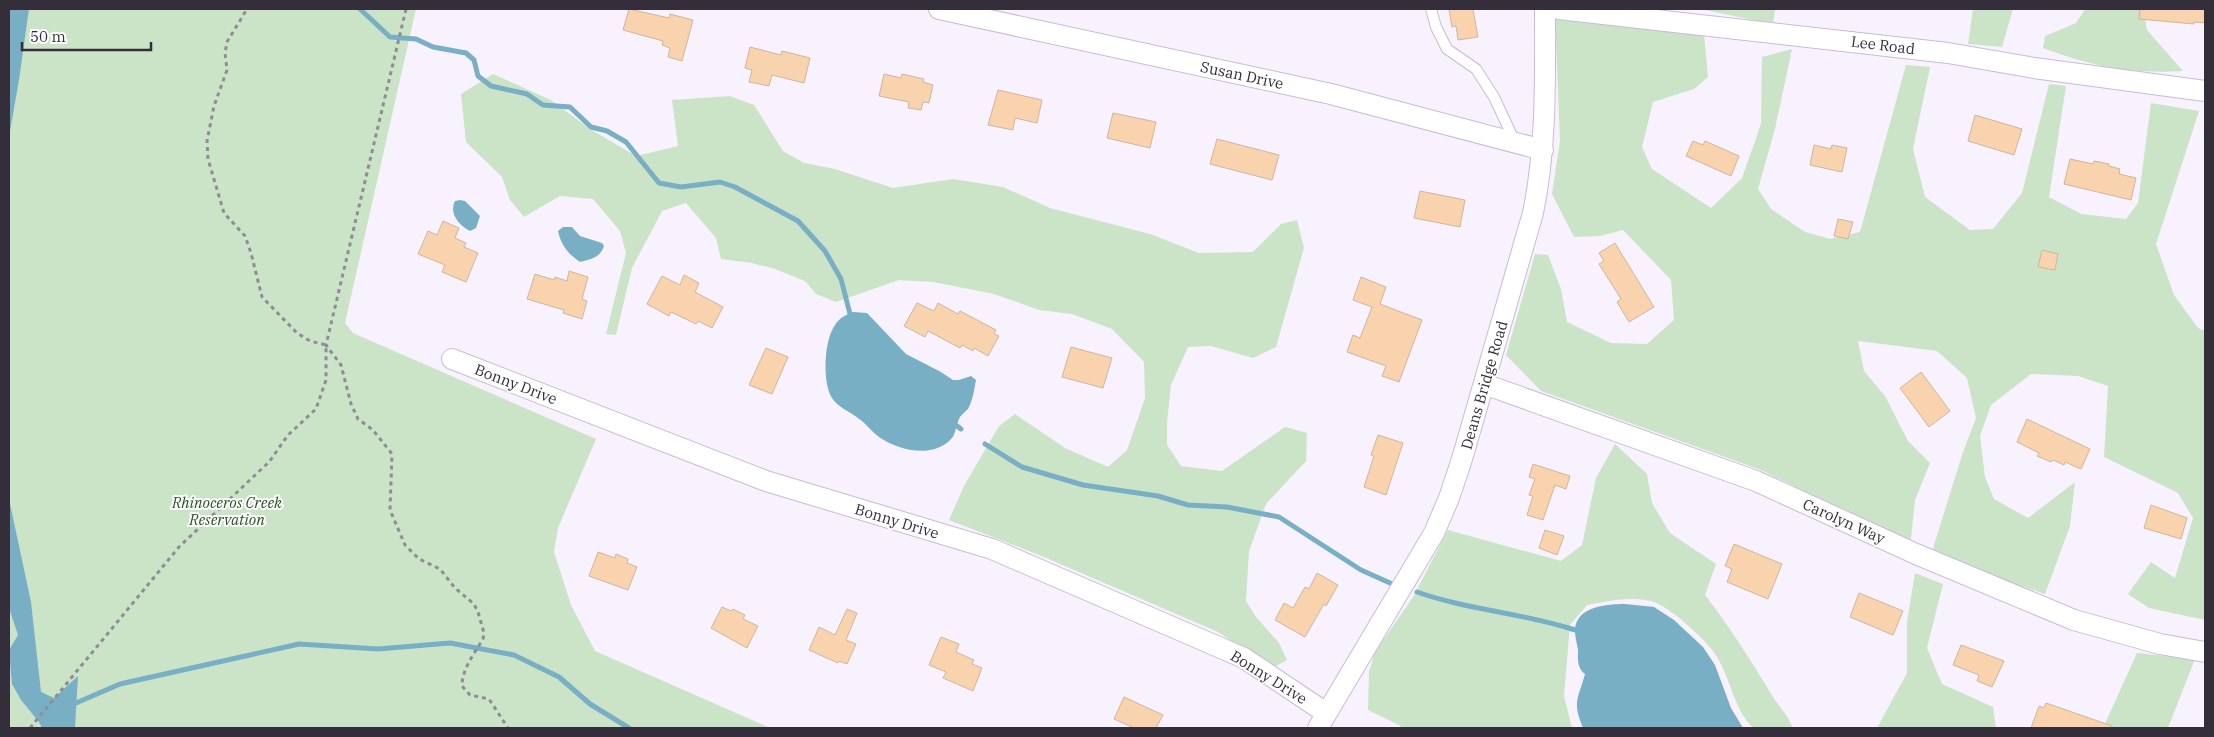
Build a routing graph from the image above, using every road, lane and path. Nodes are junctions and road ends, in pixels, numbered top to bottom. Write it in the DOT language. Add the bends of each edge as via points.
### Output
graph roads {
  1 [pos="246,9"];
  2 [pos="406,9"];
  3 [pos="939,9"];
  4 [pos="1432,9"];
  5 [pos="1544,9"];
  6 [pos="1559,9"];
  7 [pos="2205,91"];
  8 [pos="1515,142"];
  9 [pos="1543,150"];
  10 [pos="326,346"];
  11 [pos="452,359"];
  12 [pos="1484,384"];
  13 [pos="2205,652"];
  14 [pos="1322,721"];
  15 [pos="30,728"];
  16 [pos="508,728"];
  1 -- 10 [label="path" via="227,42 227,70 214,106 207,141 208,159 224,213 245,236 262,297 297,334"];
  2 -- 10 [label="path"];
  3 -- 8 [label="street, Susan Drive" via="1331,94"];
  4 -- 8 [label="lane" via="1436,27 1448,49 1476,69 1494,97"];
  5 -- 9 [label="street, Deans Bridge Road"];
  6 -- 7 [label="street, Lee Road" via="1938,52"];
  8 -- 9 [label="street, Susan Drive"];
  9 -- 12 [label="street, Deans Bridge Road" via="1533,213"];
  10 -- 15 [label="path" via="326,380 316,409 288,435 269,462 179,547"];
  10 -- 16 [label="path" via="341,366 358,418 374,430 392,454 390,510 405,545 419,560 440,569 478,612 483,639 462,678 462,686 470,695 490,699"];
  11 -- 14 [label="street, Bonny Drive" via="766,481 992,550 1244,658"];
  12 -- 13 [label="street, Carolyn Way" via="1756,482 2074,620 2160,644"];
  12 -- 14 [label="street, Deans Bridge Road" via="1449,498 1434,533"];
}
